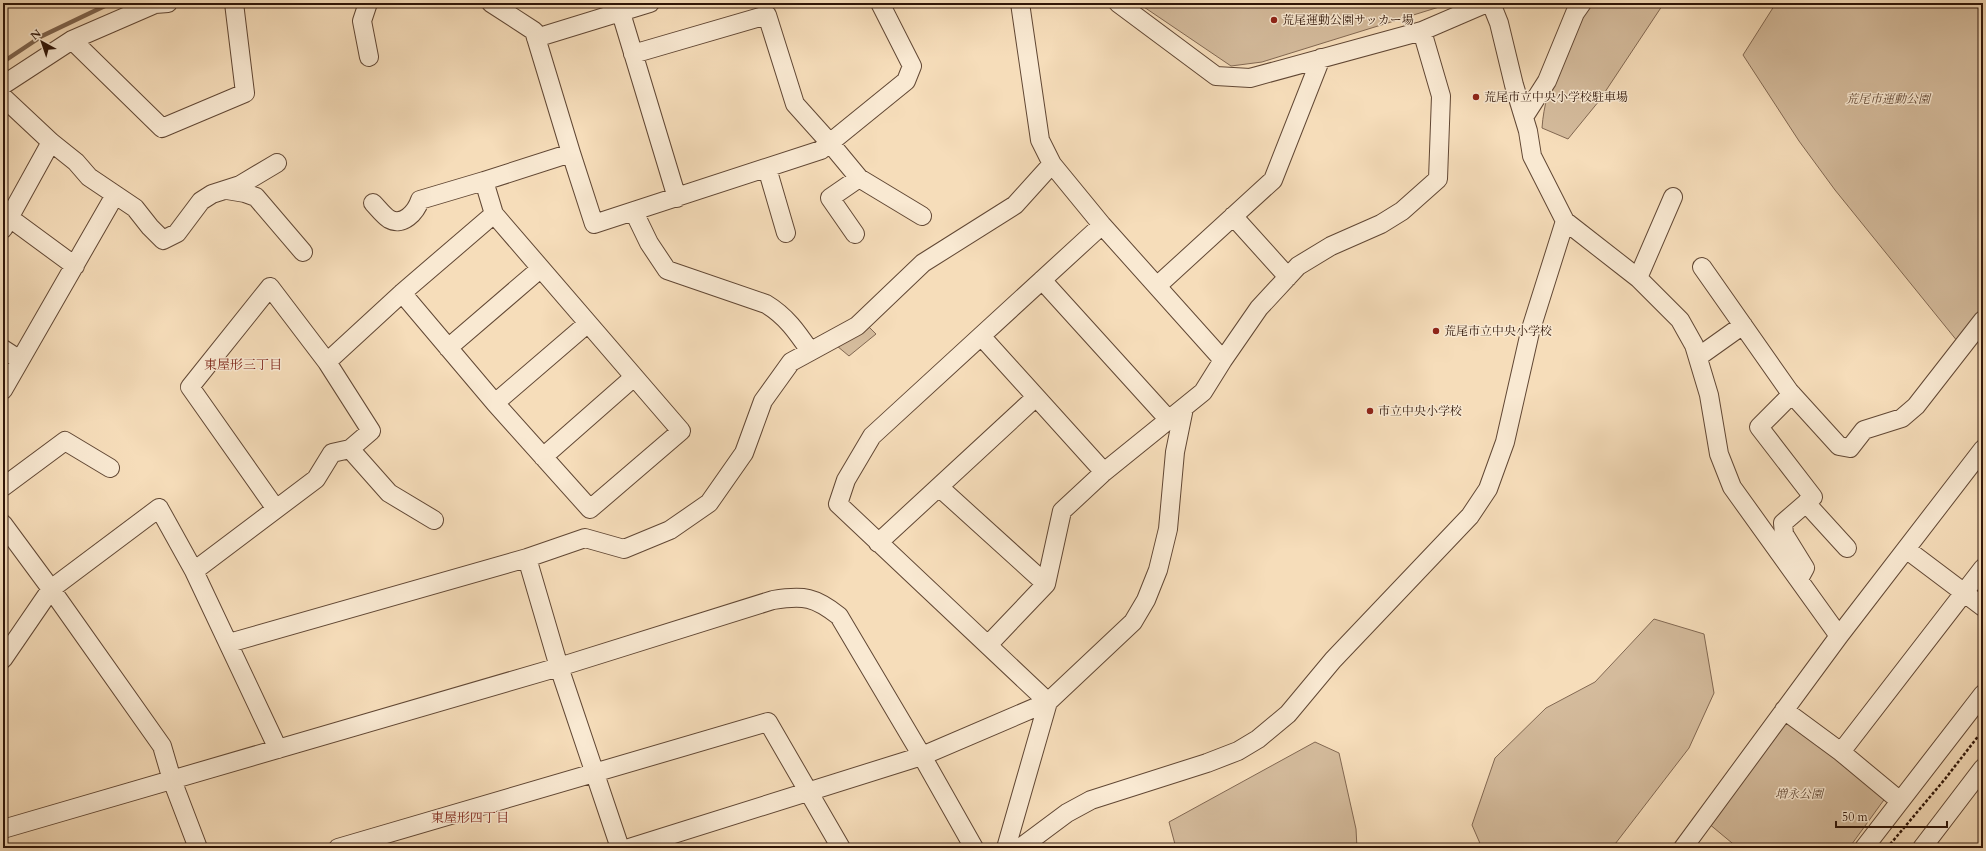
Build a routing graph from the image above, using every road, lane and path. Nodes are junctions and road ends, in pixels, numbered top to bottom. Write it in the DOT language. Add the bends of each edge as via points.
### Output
graph roads {
  1 [pos="168,3"];
  2 [pos="234,3"];
  3 [pos="368,3"];
  4 [pos="491,3"];
  5 [pos="650,3"];
  6 [pos="880,3"];
  7 [pos="1020,3"];
  8 [pos="1118,3"];
  9 [pos="1487,3"];
  10 [pos="1491,3"];
  11 [pos="1582,3"];
  12 [pos="621,13"];
  13 [pos="1422,31"];
  14 [pos="536,38"];
  15 [pos="72,40"];
  16 [pos="633,54"];
  17 [pos="369,57"];
  18 [pos="1321,58"];
  19 [pos="3,85"];
  20 [pos="3,97"];
  21 [pos="1524,117"];
  22 [pos="51,142"];
  23 [pos="830,143"];
  24 [pos="571,153"];
  25 [pos="277,163"];
  26 [pos="1052,164"];
  27 [pos="767,168"];
  28 [pos="859,178"];
  29 [pos="484,181"];
  30 [pos="225,190"];
  31 [pos="116,195"];
  32 [pos="1674,197"];
  33 [pos="677,198"];
  34 [pos="373,203"];
  35 [pos="634,212"];
  36 [pos="494,214"];
  37 [pos="922,216"];
  38 [pos="1233,216"];
  39 [pos="5,220"];
  40 [pos="1565,221"];
  41 [pos="1102,225"];
  42 [pos="786,233"];
  43 [pos="855,234"];
  44 [pos="303,252"];
  45 [pos="75,266"];
  46 [pos="1702,267"];
  47 [pos="540,269"];
  48 [pos="1288,277"];
  49 [pos="1638,278"];
  50 [pos="1042,280"];
  51 [pos="1157,286"];
  52 [pos="402,293"];
  53 [pos="1983,320"];
  54 [pos="587,324"];
  55 [pos="1743,325"];
  56 [pos="981,336"];
  57 [pos="448,348"];
  58 [pos="3,349"];
  59 [pos="810,350"];
  60 [pos="1698,357"];
  61 [pos="20,360"];
  62 [pos="1223,360"];
  63 [pos="327,362"];
  64 [pos="634,377"];
  65 [pos="3,390"];
  66 [pos="1792,394"];
  67 [pos="1036,397"];
  68 [pos="495,403"];
  69 [pos="1184,408"];
  70 [pos="1169,420"];
  71 [pos="350,449"];
  72 [pos="1983,449"];
  73 [pos="543,457"];
  74 [pos="110,468"];
  75 [pos="1104,472"];
  76 [pos="3,487"];
  77 [pos="939,488"];
  78 [pos="1806,503"];
  79 [pos="276,508"];
  80 [pos="434,520"];
  81 [pos="3,524"];
  82 [pos="878,543"];
  83 [pos="1847,548"];
  84 [pos="1906,549"];
  85 [pos="527,558"];
  86 [pos="1983,568"];
  87 [pos="194,571"];
  88 [pos="1799,579"];
  89 [pos="1046,584"];
  90 [pos="51,588"];
  91 [pos="1965,592"];
  92 [pos="1983,607"];
  93 [pos="1839,636"];
  94 [pos="229,643"];
  95 [pos="988,645"];
  96 [pos="3,659"];
  97 [pos="559,667"];
  98 [pos="1983,694"];
  99 [pos="1048,702"];
  100 [pos="1784,710"];
  101 [pos="1983,730"];
  102 [pos="278,749"];
  103 [pos="1841,752"];
  104 [pos="922,756"];
  105 [pos="1983,768"];
  106 [pos="595,772"];
  107 [pos="172,780"];
  108 [pos="810,792"];
  109 [pos="1900,801"];
  110 [pos="3,829"];
  111 [pos="198,848"];
  112 [pos="338,848"];
  113 [pos="620,848"];
  114 [pos="629,848"];
  115 [pos="841,848"];
  116 [pos="974,848"];
  117 [pos="1006,848"];
  118 [pos="1020,848"];
  119 [pos="1683,848"];
  120 [pos="1864,848"];
  121 [pos="1887,848"];
  122 [pos="1922,848"];
  1 -- 15 [label="street" via="155,4"];
  2 -- 15 [label="street" via="245,93 162,128"];
  3 -- 17 [label="street" via="362,21"];
  4 -- 14 [label="street" via="534,31"];
  5 -- 12 [label="street"];
  6 -- 23 [label="street" via="912,66 906,81"];
  7 -- 26 [label="street" via="1040,140"];
  8 -- 18 [label="street" via="1216,76 1250,78"];
  9 -- 13 [label="street"];
  10 -- 21 [label="street"];
  11 -- 21 [label="street" via="1547,81"];
  12 -- 14 [label="street"];
  12 -- 16 [label="street"];
  13 -- 18 [label="street"];
  13 -- 48 [label="street" via="1441,96 1438,179 1402,211 1381,224 1332,246 1298,266"];
  14 -- 24 [label="street"];
  15 -- 19 [label="street"];
  16 -- 23 [label="street" via="767,15 794,104"];
  16 -- 33 [label="street"];
  18 -- 38 [label="street" via="1273,180"];
  20 -- 22 [label="street"];
  21 -- 40 [label="street" via="1532,156"];
  22 -- 31 [label="street" via="76,162 89,177"];
  22 -- 39 [label="street"];
  23 -- 27 [label="street" via="821,150"];
  23 -- 28 [label="street"];
  24 -- 29 [label="street"];
  24 -- 35 [label="street" via="594,224"];
  25 -- 30 [label="street" via="240,185"];
  26 -- 41 [label="street"];
  26 -- 59 [label="street" via="1015,205 923,263 857,326"];
  27 -- 33 [label="street"];
  27 -- 42 [label="street"];
  28 -- 37 [label="street"];
  28 -- 43 [label="street" via="830,198"];
  29 -- 34 [label="street" via="420,200 417,209 409,217 399,221 390,219"];
  29 -- 36 [label="street"];
  30 -- 31 [label="street" via="212,194 202,201 177,233 163,240 135,208"];
  30 -- 44 [label="street" via="256,197"];
  31 -- 45 [label="street"];
  32 -- 49 [label="street"];
  33 -- 35 [label="street"];
  35 -- 59 [label="street" via="649,243 667,270 766,304 792,325"];
  36 -- 47 [label="street"];
  36 -- 52 [label="street"];
  38 -- 48 [label="street"];
  38 -- 51 [label="street"];
  39 -- 45 [label="street"];
  40 -- 49 [label="street"];
  40 -- 118 [label="street" via="1530,332 1504,442 1488,488 1470,516 1333,660 1288,714 1258,738 1238,750 1207,762 1091,800 1067,813"];
  41 -- 50 [label="street"];
  41 -- 51 [label="street"];
  45 -- 61 [label="street"];
  46 -- 55 [label="street"];
  47 -- 54 [label="street"];
  47 -- 57 [label="street"];
  48 -- 62 [label="street" via="1259,308"];
  49 -- 60 [label="street" via="1680,320"];
  50 -- 56 [label="street"];
  50 -- 70 [label="street"];
  51 -- 62 [label="street"];
  52 -- 57 [label="street"];
  52 -- 63 [label="street"];
  53 -- 66 [label="street" via="1916,406 1902,418 1864,430 1850,448 1839,446"];
  54 -- 64 [label="street"];
  54 -- 68 [label="street"];
  55 -- 60 [label="street"];
  55 -- 66 [label="street"];
  56 -- 67 [label="street"];
  56 -- 82 [label="street" via="872,436 846,480 838,504"];
  57 -- 68 [label="street"];
  58 -- 61 [label="street"];
  59 -- 85 [label="street" via="791,362 763,401 744,453 709,503 670,530 624,549 585,538"];
  60 -- 88 [label="street" via="1709,395 1719,454 1732,486"];
  61 -- 65 [label="street"];
  62 -- 69 [label="street" via="1203,392"];
  63 -- 71 [label="street" via="372,431"];
  63 -- 79 [label="street" via="270,287 190,387"];
  64 -- 73 [label="street"];
  64 -- 73 [label="street" via="681,431 590,509"];
  66 -- 78 [label="street" via="1759,427 1813,497"];
  67 -- 75 [label="street"];
  67 -- 77 [label="street"];
  68 -- 73 [label="street"];
  69 -- 70 [label="street"];
  69 -- 99 [label="street" via="1175,452 1168,529 1158,570 1146,600 1133,622"];
  70 -- 75 [label="street"];
  71 -- 79 [label="street" via="332,453 316,479"];
  71 -- 80 [label="street" via="389,493"];
  72 -- 84 [label="street"];
  74 -- 76 [label="street" via="65,441"];
  75 -- 89 [label="street" via="1062,511"];
  77 -- 82 [label="street"];
  77 -- 89 [label="street"];
  78 -- 83 [label="street"];
  78 -- 88 [label="street" via="1783,523 1784,534 1805,568"];
  79 -- 87 [label="street"];
  81 -- 90 [label="street"];
  82 -- 95 [label="street"];
  84 -- 91 [label="street"];
  84 -- 93 [label="street"];
  85 -- 94 [label="street"];
  85 -- 97 [label="street"];
  86 -- 91 [label="street"];
  87 -- 90 [label="street" via="159,508"];
  87 -- 94 [label="street"];
  88 -- 93 [label="street"];
  89 -- 95 [label="street"];
  90 -- 96 [label="street"];
  90 -- 107 [label="street" via="162,746"];
  91 -- 92 [label="street"];
  91 -- 103 [label="street"];
  93 -- 100 [label="street"];
  94 -- 102 [label="street"];
  95 -- 99 [label="street"];
  97 -- 102 [label="street"];
  97 -- 104 [label="street" via="773,600 805,597 823,604 839,616"];
  97 -- 106 [label="street"];
  98 -- 109 [label="street"];
  99 -- 104 [label="street"];
  99 -- 117 [label="street"];
  100 -- 103 [label="street"];
  100 -- 119 [label="street"];
  101 -- 121 [label="path"];
  102 -- 107 [label="street"];
  103 -- 109 [label="street"];
  104 -- 108 [label="street"];
  104 -- 116 [label="street"];
  105 -- 122 [label="street"];
  106 -- 108 [label="street" via="768,722"];
  106 -- 112 [label="street"];
  106 -- 113 [label="street"];
  107 -- 110 [label="street"];
  107 -- 111 [label="street"];
  108 -- 114 [label="street"];
  108 -- 115 [label="street"];
  109 -- 120 [label="street"];
}
